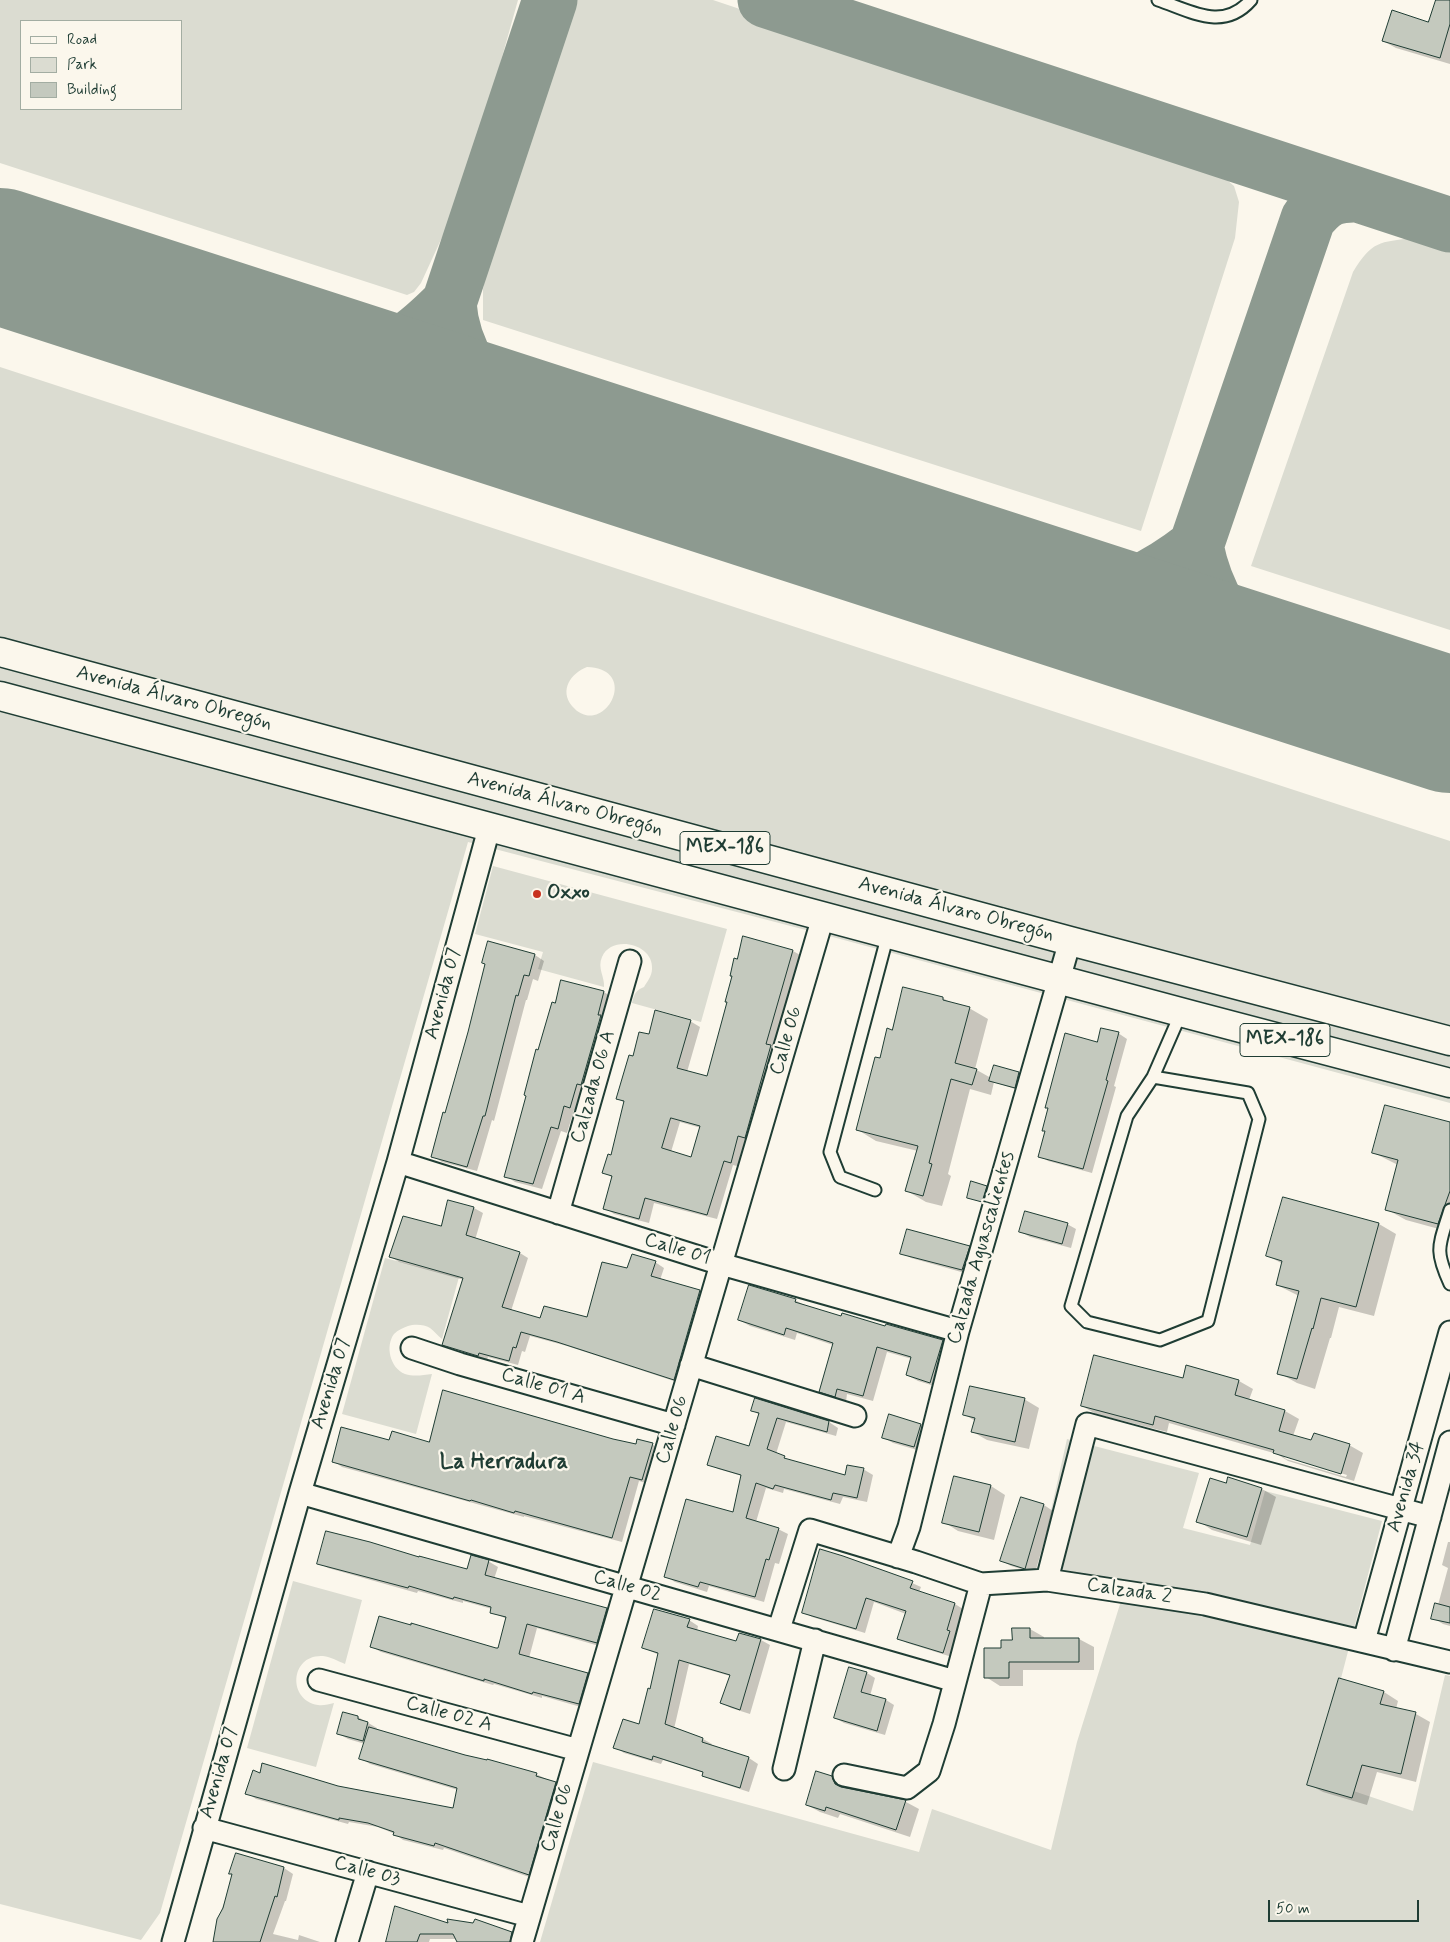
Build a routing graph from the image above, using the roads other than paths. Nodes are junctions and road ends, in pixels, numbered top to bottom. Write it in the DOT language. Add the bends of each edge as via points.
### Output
graph roads {
  1 [pos="1158,0"];
  2 [pos="1251,0"];
  3 [pos="0,652"];
  4 [pos="0,696"];
  5 [pos="490,825"];
  6 [pos="823,917"];
  7 [pos="888,934"];
  8 [pos="1070,941"];
  9 [pos="630,961"];
  10 [pos="1059,981"];
  11 [pos="1181,1013"];
  12 [pos="1450,1041"];
  13 [pos="1153,1077"];
  14 [pos="1450,1083"];
  15 [pos="398,1162"];
  16 [pos="875,1190"];
  17 [pos="1450,1210"];
  18 [pos="558,1213"];
  19 [pos="721,1264"];
  20 [pos="1450,1284"];
  21 [pos="958,1330"];
  22 [pos="1450,1332"];
  23 [pos="412,1348"];
  24 [pos="692,1365"];
  25 [pos="856,1416"];
  26 [pos="674,1424"];
  27 [pos="1450,1442"];
  28 [pos="300,1493"];
  29 [pos="1400,1510"];
  30 [pos="1430,1517"];
  31 [pos="898,1557"];
  32 [pos="1047,1580"];
  33 [pos="981,1584"];
  34 [pos="626,1586"];
  35 [pos="779,1629"];
  36 [pos="815,1640"];
  37 [pos="1364,1641"];
  38 [pos="1394,1650"];
  39 [pos="1450,1662"];
  40 [pos="320,1680"];
  41 [pos="955,1681"];
  42 [pos="578,1750"];
  43 [pos="784,1769"];
  44 [pos="844,1776"];
  45 [pos="204,1828"];
  46 [pos="368,1872"];
  47 [pos="529,1916"];
  48 [pos="173,1942"];
  49 [pos="347,1942"];
  50 [pos="522,1942"];
  1 -- 2 [label="lane" via="1208,17 1221,18 1233,15"];
  3 -- 8 [label="main road, Avenida Álvaro Obregón / MEX-186"];
  4 -- 5 [label="main road, Avenida Álvaro Obregón / MEX-186"];
  5 -- 6 [label="main road, Avenida Álvaro Obregón / MEX-186"];
  5 -- 15 [label="street, Avenida 07"];
  6 -- 7 [label="main road, Avenida Álvaro Obregón / MEX-186"];
  6 -- 19 [label="street, Calle 06"];
  7 -- 10 [label="main road, Avenida Álvaro Obregón / MEX-186"];
  7 -- 16 [label="lane" via="830,1152 840,1177"];
  8 -- 10 [label="street, Calzada Aguascalientes"];
  8 -- 12 [label="main road, Avenida Álvaro Obregón / MEX-186"];
  9 -- 18 [label="street, Calzada 06 A"];
  10 -- 11 [label="main road, Avenida Álvaro Obregón / MEX-186"];
  10 -- 21 [label="street, Calzada Aguascalientes"];
  11 -- 13 [label="lane"];
  11 -- 14 [label="main road, Avenida Álvaro Obregón / MEX-186"];
  13 -- 13 [label="lane" via="1127,1116 1071,1306 1087,1322 1160,1340 1208,1321 1259,1119 1248,1093"];
  15 -- 18 [label="street, Calle 01"];
  15 -- 28 [label="street, Avenida 07"];
  17 -- 20 [label="lane" via="1438,1247 1440,1263"];
  18 -- 19 [label="street, Calle 01"];
  19 -- 21 [label="street, Calle 01"];
  19 -- 24 [label="street, Calle 06"];
  21 -- 31 [label="street, Calzada Aguascalientes" via="909,1527"];
  22 -- 29 [label="street, Avenida 34"];
  23 -- 26 [label="street, Calle 01 A"];
  24 -- 25 [label="street"];
  24 -- 26 [label="street, Calle 06"];
  26 -- 34 [label="street, Calle 06"];
  27 -- 30 [label="street, Avenida 34"];
  28 -- 34 [label="street, Calle 02"];
  28 -- 45 [label="street, Avenida 07"];
  29 -- 30 [label="street"];
  29 -- 32 [label="street" via="1087,1424"];
  29 -- 37 [label="street, Avenida 34"];
  30 -- 38 [label="street, Avenida 34"];
  31 -- 33 [label="street, Calzada 2"];
  31 -- 35 [label="street, Calzada 2" via="810,1530"];
  32 -- 33 [label="street, Calzada 2"];
  32 -- 37 [label="street, Calzada 2" via="1205,1604"];
  33 -- 41 [label="street"];
  34 -- 35 [label="street, Calle 02"];
  34 -- 42 [label="street, Calle 06"];
  35 -- 36 [label="street, Calle 02"];
  36 -- 41 [label="street, Calle 02"];
  36 -- 43 [label="street"];
  37 -- 38 [label="street, Calzada 2"];
  38 -- 39 [label="street, Calzada 2"];
  40 -- 42 [label="street, Calle 02 A"];
  41 -- 44 [label="street" via="929,1772 907,1788"];
  42 -- 47 [label="street, Calle 06"];
  45 -- 46 [label="street, Calle 03"];
  45 -- 48 [label="street, Avenida 07"];
  46 -- 47 [label="street, Calle 03"];
  46 -- 49 [label="street"];
  47 -- 50 [label="street, Calle 06"];
}
